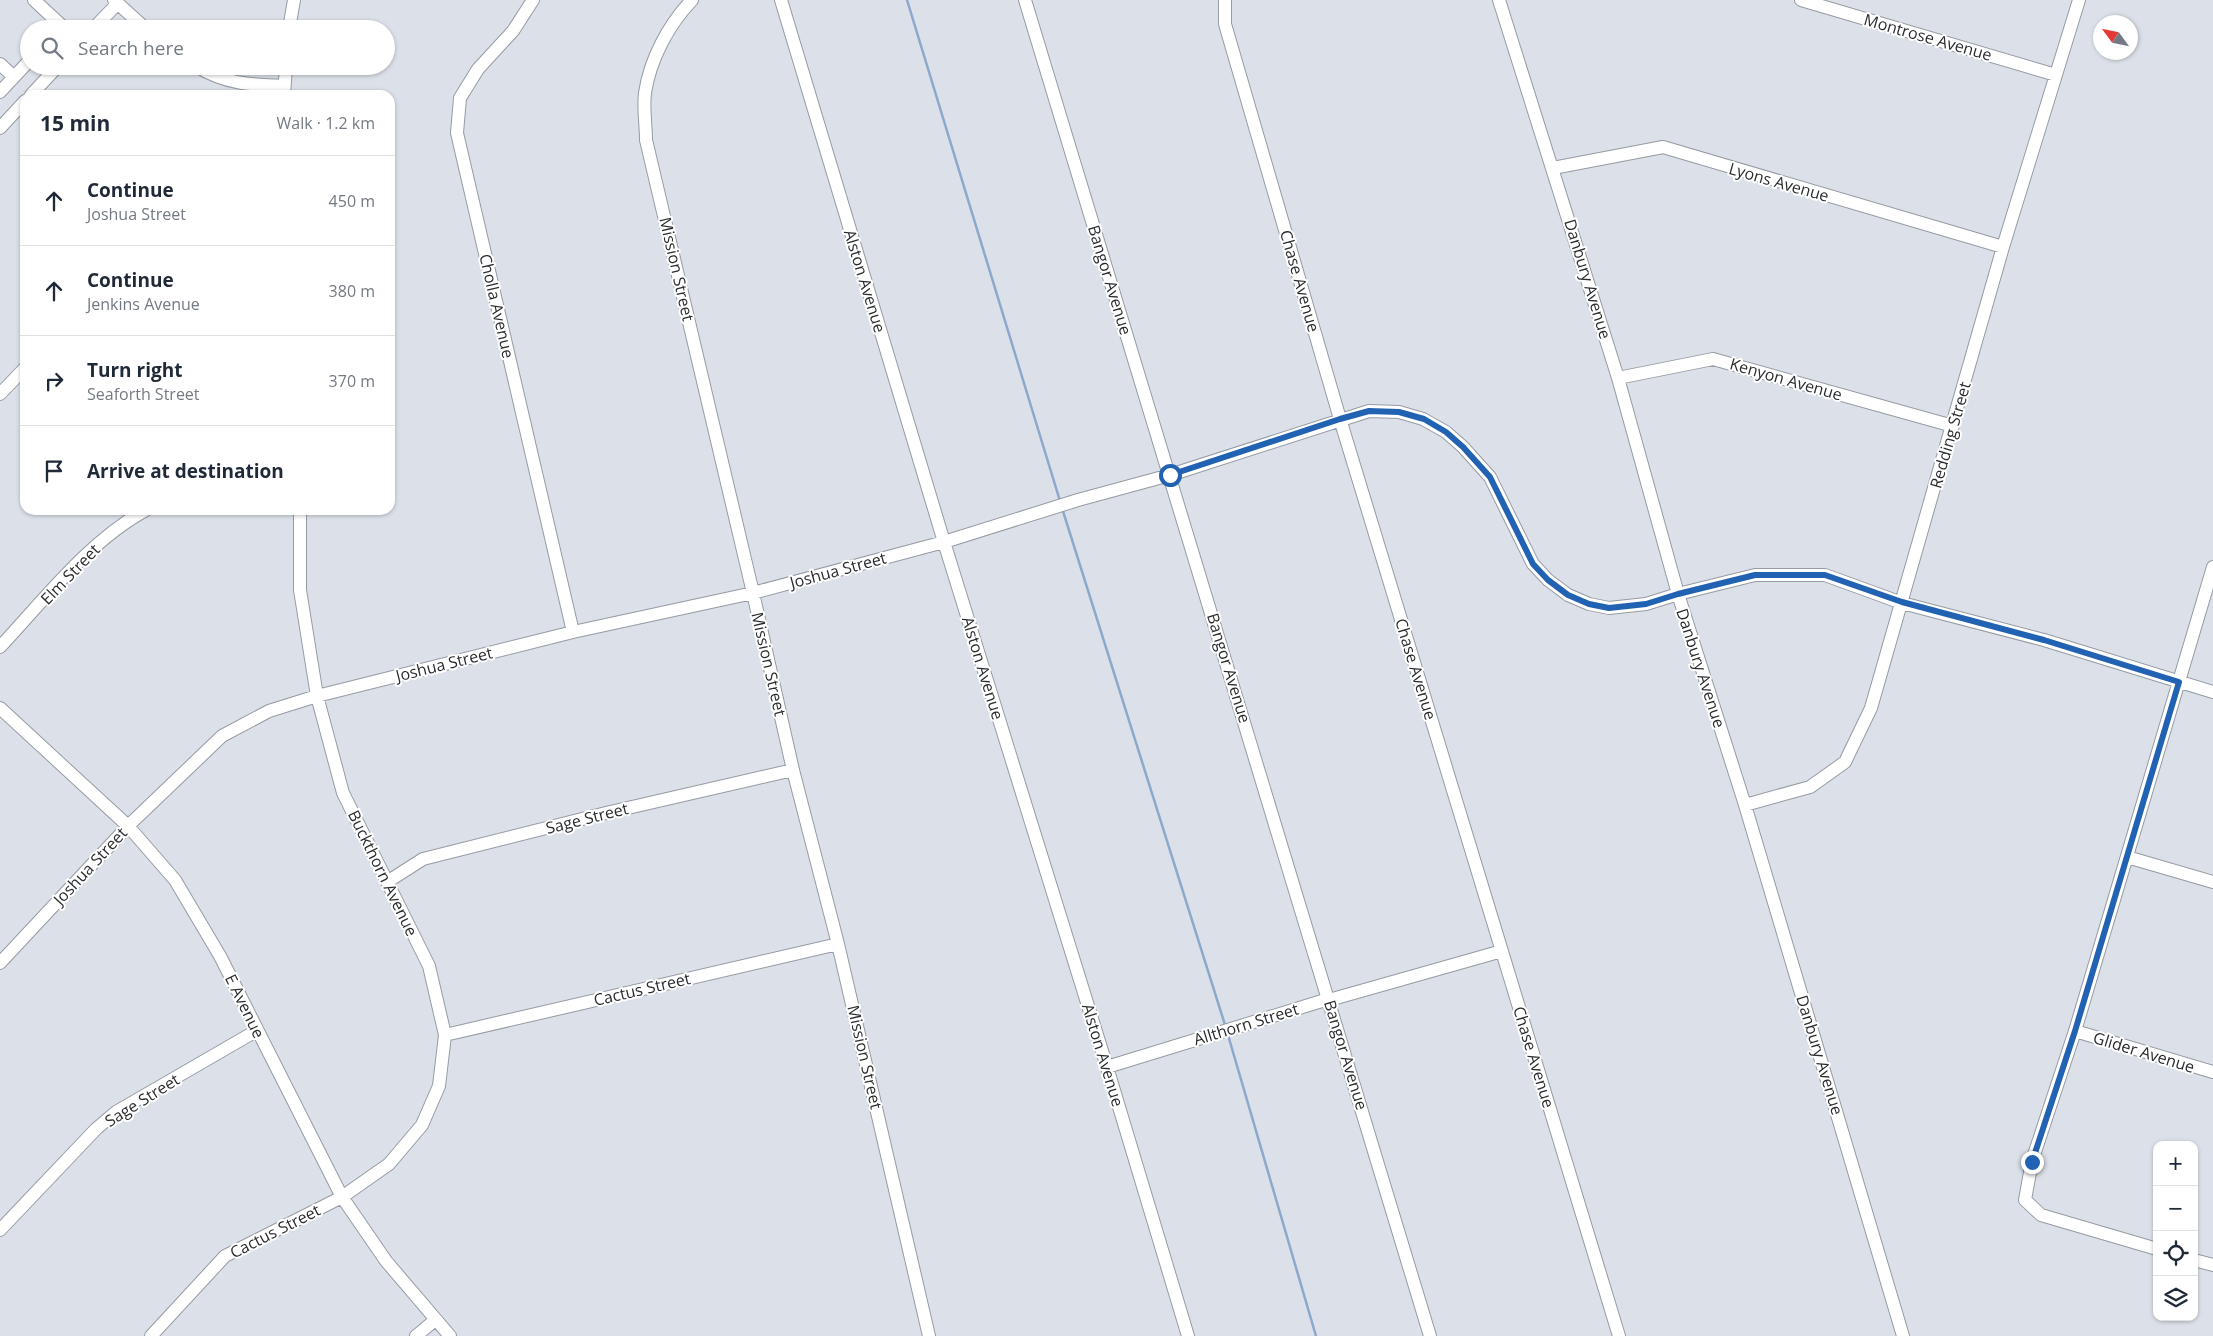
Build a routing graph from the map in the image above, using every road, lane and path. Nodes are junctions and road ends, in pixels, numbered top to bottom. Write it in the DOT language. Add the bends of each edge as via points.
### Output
graph roads {
  1 [pos="34,0"];
  2 [pos="294,0"];
  3 [pos="533,0"];
  4 [pos="692,0"];
  5 [pos="781,0"];
  6 [pos="1025,0"];
  7 [pos="1225,0"];
  8 [pos="1499,0"];
  9 [pos="1801,0"];
  10 [pos="2079,0"];
  11 [pos="116,2"];
  12 [pos="56,20"];
  13 [pos="101,20"];
  14 [pos="136,20"];
  15 [pos="291,20"];
  16 [pos="0,64"];
  17 [pos="20,71"];
  18 [pos="50,75"];
  19 [pos="211,75"];
  20 [pos="285,75"];
  21 [pos="2056,75"];
  22 [pos="14,77"];
  23 [pos="36,90"];
  24 [pos="284,90"];
  25 [pos="0,92"];
  26 [pos="20,106"];
  27 [pos="0,128"];
  28 [pos="1553,168"];
  29 [pos="2002,247"];
  30 [pos="20,373"];
  31 [pos="1618,378"];
  32 [pos="0,394"];
  33 [pos="1340,419"];
  34 [pos="1953,426"];
  35 [pos="1170,475"];
  36 [pos="137,515"];
  37 [pos="300,515"];
  38 [pos="944,542"];
  39 [pos="2213,568"];
  40 [pos="753,593"];
  41 [pos="1678,594"];
  42 [pos="1902,602"];
  43 [pos="573,632"];
  44 [pos="0,646"];
  45 [pos="2179,682"];
  46 [pos="2213,692"];
  47 [pos="317,696"];
  48 [pos="0,708"];
  49 [pos="793,770"];
  50 [pos="1745,805"];
  51 [pos="128,826"];
  52 [pos="2127,857"];
  53 [pos="387,882"];
  54 [pos="2213,882"];
  55 [pos="838,944"];
  56 [pos="1502,951"];
  57 [pos="0,963"];
  58 [pos="1329,1000"];
  59 [pos="256,1031"];
  60 [pos="2075,1031"];
  61 [pos="445,1034"];
  62 [pos="1107,1067"];
  63 [pos="2213,1072"];
  64 [pos="342,1197"];
  65 [pos="0,1230"];
  66 [pos="2153,1248"];
  67 [pos="2198,1261"];
  68 [pos="2213,1265"];
  69 [pos="434,1320"];
  70 [pos="151,1336"];
  71 [pos="416,1336"];
  72 [pos="450,1336"];
  73 [pos="929,1336"];
  74 [pos="1188,1336"];
  75 [pos="1430,1336"];
  76 [pos="1619,1336"];
  77 [pos="1903,1336"];
  1 -- 12 [label="street"];
  2 -- 15 [label="street"];
  3 -- 43 [label="street, Cholla Avenue" via="513,31 478,69 460,98 457,133"];
  4 -- 40 [label="street, Mission Street" via="678,14 657,52 645,92 646,140"];
  5 -- 38 [label="street, Alston Avenue"];
  6 -- 35 [label="street, Bangor Avenue"];
  7 -- 33 [label="street, Chase Avenue" via="1225,24"];
  8 -- 28 [label="street, Danbury Avenue"];
  9 -- 21 [label="street, Montrose Avenue"];
  10 -- 21 [label="street, Redding Street"];
  11 -- 13 [label="street"];
  11 -- 14 [label="street"];
  16 -- 22 [label="street"];
  17 -- 22 [label="street"];
  18 -- 23 [label="street"];
  19 -- 24 [label="street" via="243,85"];
  20 -- 24 [label="street"];
  21 -- 29 [label="street, Redding Street"];
  22 -- 25 [label="street"];
  26 -- 27 [label="street"];
  28 -- 29 [label="street, Lyons Avenue" via="1663,147"];
  28 -- 31 [label="street, Danbury Avenue"];
  29 -- 34 [label="street, Redding Street"];
  30 -- 32 [label="street"];
  31 -- 34 [label="street, Kenyon Avenue" via="1713,359"];
  31 -- 41 [label="street, Danbury Avenue"];
  33 -- 35 [label="street, Joshua Street"];
  33 -- 41 [label="street, Joshua Street" via="1369,411 1399,412 1424,419 1446,432 1490,477 1533,564 1568,595 1609,608 1646,604"];
  33 -- 56 [label="street, Chase Avenue"];
  34 -- 42 [label="street, Redding Street"];
  35 -- 38 [label="street, Joshua Street"];
  35 -- 58 [label="street, Bangor Avenue"];
  36 -- 44 [label="street, Elm Street" via="97,544"];
  37 -- 47 [label="street, Buckthorn Avenue" via="300,590"];
  38 -- 40 [label="street, Joshua Street"];
  38 -- 62 [label="street, Alston Avenue"];
  39 -- 45 [label="street"];
  40 -- 43 [label="street, Joshua Street"];
  40 -- 49 [label="street, Mission Street"];
  41 -- 42 [label="street, Joshua Street" via="1755,575 1825,575"];
  41 -- 50 [label="street, Danbury Avenue"];
  42 -- 45 [label="street, Joshua Street" via="2044,640"];
  42 -- 50 [label="street, Redding Street" via="1871,708 1845,762 1810,786"];
  43 -- 47 [label="street, Joshua Street"];
  45 -- 46 [label="street, Joshua Street"];
  45 -- 52 [label="street"];
  47 -- 51 [label="street, Joshua Street" via="270,711 222,736"];
  47 -- 53 [label="street, Buckthorn Avenue" via="343,793"];
  48 -- 51 [label="street, E Avenue"];
  49 -- 53 [label="street, Sage Street" via="424,859"];
  49 -- 55 [label="street, Mission Street"];
  50 -- 77 [label="street, Danbury Avenue"];
  51 -- 57 [label="street, Joshua Street"];
  51 -- 59 [label="street, E Avenue" via="175,880 220,956"];
  52 -- 54 [label="street"];
  52 -- 60 [label="street"];
  53 -- 61 [label="street, Buckthorn Avenue" via="429,966"];
  55 -- 61 [label="street, Cactus Street"];
  55 -- 73 [label="street, Mission Street"];
  56 -- 58 [label="street, Allthorn Street"];
  56 -- 76 [label="street, Chase Avenue"];
  58 -- 62 [label="street, Allthorn Street"];
  58 -- 75 [label="street, Bangor Avenue"];
  59 -- 64 [label="street, E Avenue"];
  59 -- 65 [label="street, Sage Street" via="116,1112"];
  60 -- 63 [label="street, Glider Avenue"];
  60 -- 66 [label="street" via="2032,1162 2025,1200 2041,1215"];
  61 -- 64 [label="street, Buckthorn Avenue" via="439,1086 422,1125 388,1164"];
  62 -- 74 [label="street, Alston Avenue"];
  64 -- 69 [label="street, E Avenue" via="386,1261"];
  64 -- 70 [label="street, Cactus Street" via="225,1256"];
  67 -- 68 [label="street"];
  69 -- 71 [label="street"];
  69 -- 72 [label="street, E Avenue"];
}
